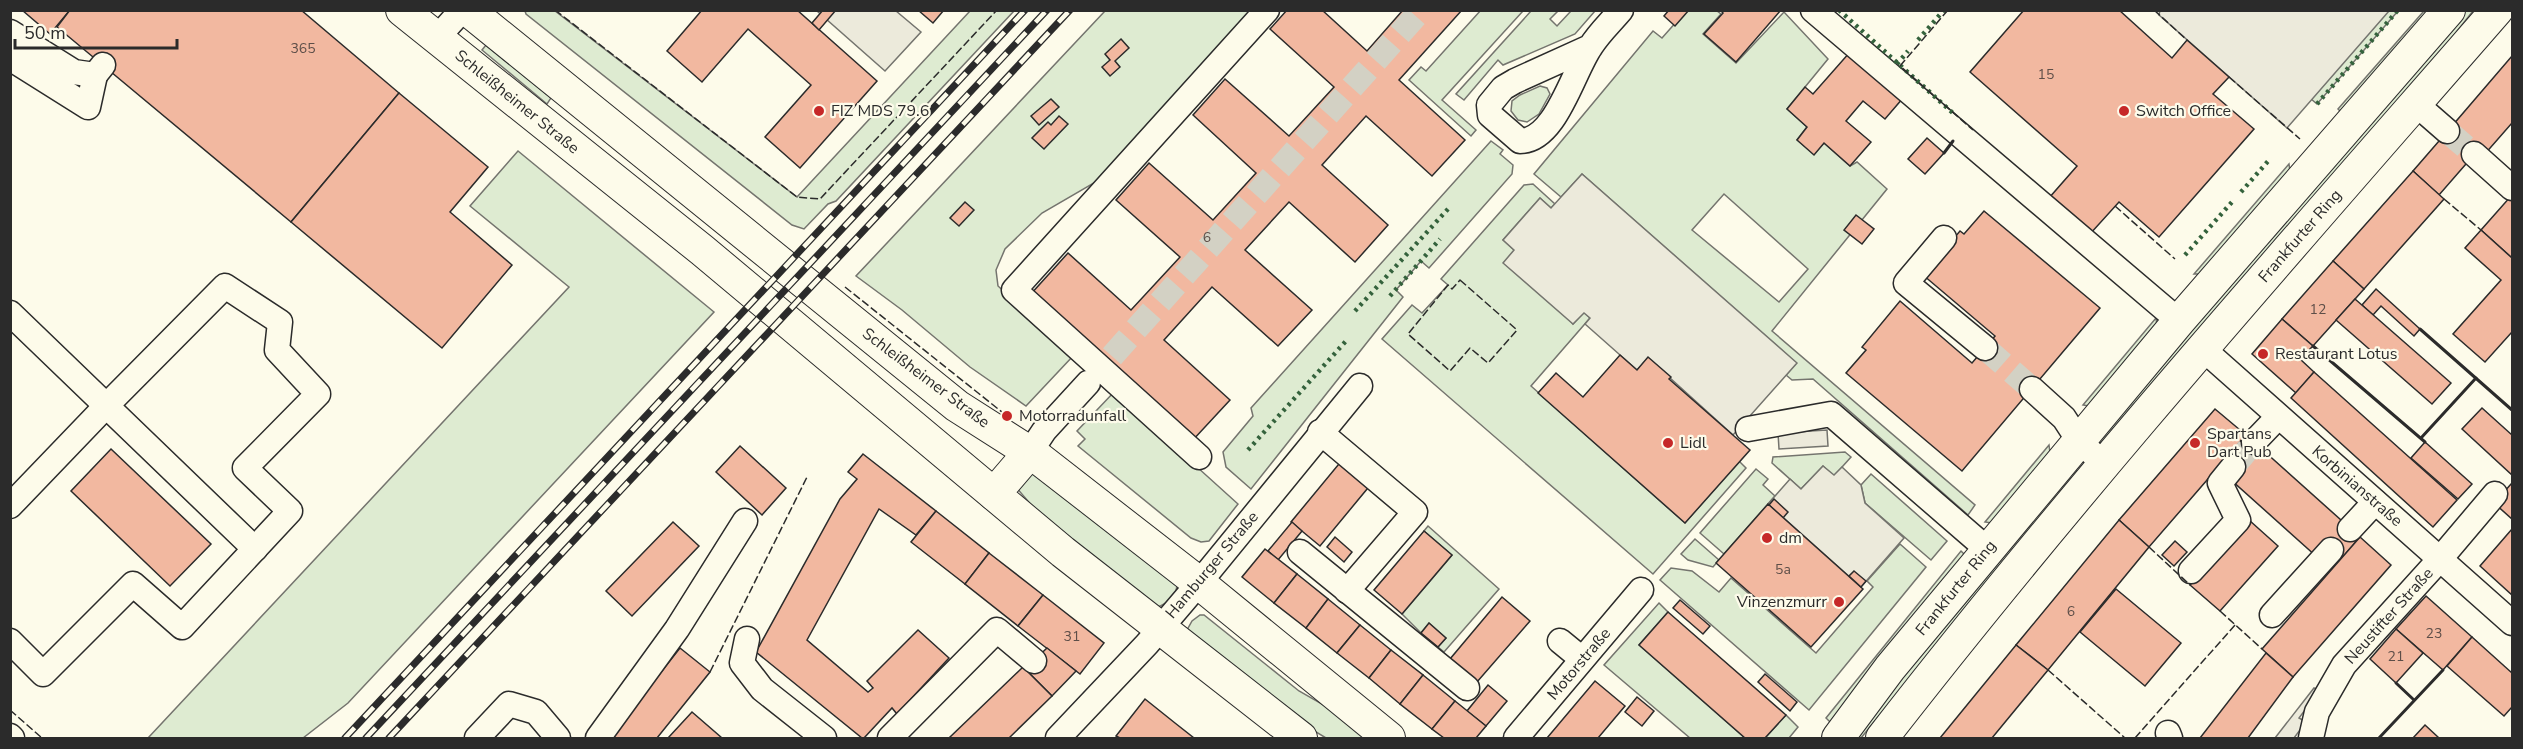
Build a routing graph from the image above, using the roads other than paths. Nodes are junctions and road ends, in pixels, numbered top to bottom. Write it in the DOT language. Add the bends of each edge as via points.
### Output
graph roads {
  1 [pos="402,10"];
  2 [pos="462,10"];
  3 [pos="468,10"];
  4 [pos="1267,10"];
  5 [pos="1621,10"];
  6 [pos="1813,10"];
  7 [pos="2450,10"];
  8 [pos="2497,10"];
  9 [pos="10,33"];
  10 [pos="436,38"];
  11 [pos="1590,47"];
  12 [pos="10,58"];
  13 [pos="2416,104"];
  14 [pos="2447,131"];
  15 [pos="2474,154"];
  16 [pos="2512,188"];
  17 [pos="1944,238"];
  18 [pos="10,313"];
  19 [pos="2179,321"];
  20 [pos="1985,348"];
  21 [pos="2202,348"];
  22 [pos="1088,383"];
  23 [pos="1360,386"];
  24 [pos="2032,388"];
  25 [pos="106,405"];
  26 [pos="2278,417"];
  27 [pos="1748,429"];
  28 [pos="1320,432"];
  29 [pos="2079,441"];
  30 [pos="2254,442"];
  31 [pos="1030,452"];
  32 [pos="1199,457"];
  33 [pos="2103,463"];
  34 [pos="2233,467"];
  35 [pos="994,494"];
  36 [pos="2486,498"];
  37 [pos="2375,502"];
  38 [pos="10,506"];
  39 [pos="744,521"];
  40 [pos="2350,529"];
  41 [pos="255,549"];
  42 [pos="1987,549"];
  43 [pos="2331,550"];
  44 [pos="1300,552"];
  45 [pos="2440,559"];
  46 [pos="2191,571"];
  47 [pos="1199,584"];
  48 [pos="1641,590"];
  49 [pos="1347,591"];
  50 [pos="2272,615"];
  51 [pos="2512,623"];
  52 [pos="1160,629"];
  53 [pos="747,639"];
  54 [pos="10,641"];
  55 [pos="1560,641"];
  56 [pos="1582,659"];
  57 [pos="1034,661"];
  58 [pos="1467,688"];
  59 [pos="477,738"];
  60 [pos="558,738"];
  61 [pos="598,738"];
  62 [pos="824,738"];
  63 [pos="890,738"];
  64 [pos="1058,738"];
  65 [pos="1301,738"];
  66 [pos="1389,738"];
  67 [pos="1516,738"];
  68 [pos="1838,738"];
  69 [pos="1882,738"];
  70 [pos="2311,738"];
  1 -- 10 [label="main road, Schleißheimer Straße"];
  2 -- 10 [label="street"];
  3 -- 31 [label="main road, Schleißheimer Straße" via="957,406"];
  4 -- 32 [label="street" via="1014,290"];
  5 -- 11 [label="street"];
  6 -- 19 [label="street"];
  7 -- 19 [label="main road, Frankfurter Ring"];
  8 -- 13 [label="main road, Frankfurter Ring"];
  9 -- 12 [label="street" via="74,72 99,70 88,107"];
  10 -- 35 [label="main road, Schleißheimer Straße" via="702,250"];
  13 -- 14 [label="street"];
  13 -- 21 [label="main road, Frankfurter Ring"];
  15 -- 16 [label="street"];
  17 -- 20 [label="street" via="1906,283"];
  18 -- 25 [label="street"];
  19 -- 29 [label="main road, Frankfurter Ring"];
  21 -- 26 [label="street, Korbinianstraße"];
  21 -- 33 [label="main road, Frankfurter Ring"];
  22 -- 31 [label="street"];
  23 -- 28 [label="street, Hamburger Straße"];
  24 -- 29 [label="street" via="2064,418"];
  25 -- 38 [label="street"];
  25 -- 41 [label="street"];
  25 -- 41 [label="street" via="225,286 280,322 277,350 318,394 245,468 290,511"];
  26 -- 30 [label="street"];
  26 -- 37 [label="street, Korbinianstraße"];
  27 -- 42 [label="street" via="1831,414"];
  28 -- 47 [label="street, Hamburger Straße"];
  28 -- 49 [label="street" via="1415,512"];
  29 -- 33 [label="street"];
  29 -- 42 [label="main road, Frankfurter Ring"];
  31 -- 35 [label="main road"];
  31 -- 47 [label="main road, Schleißheimer Straße"];
  33 -- 69 [label="main road, Frankfurter Ring"];
  34 -- 46 [label="street" via="2220,483 2238,520"];
  35 -- 52 [label="main road, Schleißheimer Straße"];
  36 -- 45 [label="street, Neustifter Straße"];
  37 -- 40 [label="street"];
  37 -- 45 [label="street, Korbinianstraße"];
  39 -- 61 [label="street" via="677,629"];
  41 -- 54 [label="street" via="182,627 133,584 43,674"];
  42 -- 68 [label="main road, Frankfurter Ring"];
  43 -- 50 [label="street"];
  44 -- 49 [label="street"];
  45 -- 51 [label="street, Korbinianstraße"];
  45 -- 70 [label="street, Neustifter Straße" via="2344,665 2317,712"];
  47 -- 52 [label="street, Hamburger Straße"];
  47 -- 66 [label="main road, Schleißheimer Straße"];
  48 -- 56 [label="street, Motorstraße"];
  49 -- 58 [label="street"];
  52 -- 64 [label="street, Hamburger Straße"];
  52 -- 65 [label="main road, Schleißheimer Straße"];
  53 -- 62 [label="street" via="742,663 762,688"];
  55 -- 56 [label="street"];
  56 -- 67 [label="street, Motorstraße"];
  57 -- 63 [label="street" via="997,630"];
  59 -- 60 [label="street" via="509,704 536,712"];
}
